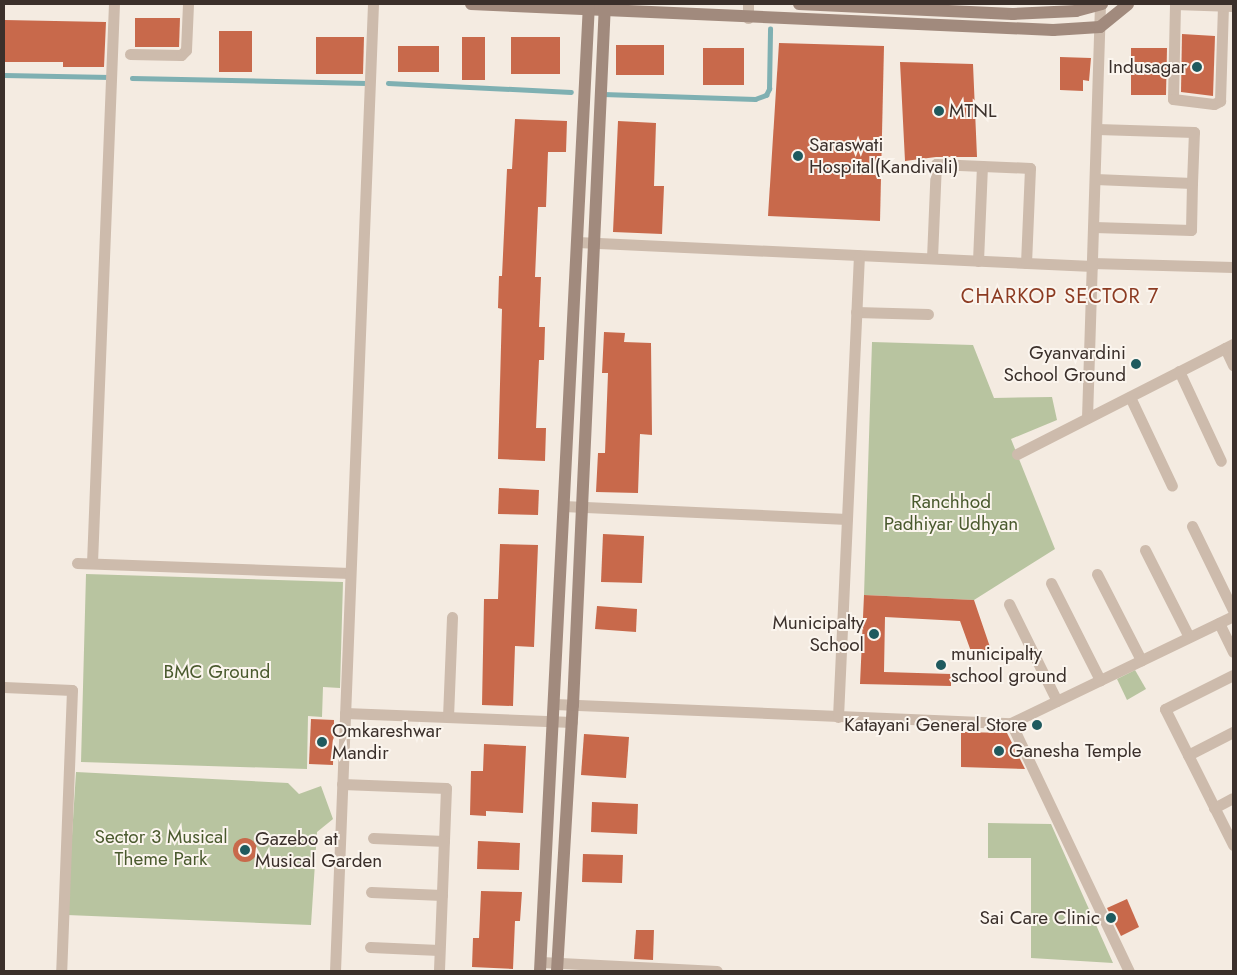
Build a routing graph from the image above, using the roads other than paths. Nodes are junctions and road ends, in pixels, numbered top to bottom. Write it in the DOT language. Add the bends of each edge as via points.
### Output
graph roads {
  1 [pos="114,4"];
  2 [pos="188,4"];
  3 [pos="373,4"];
  4 [pos="471,4"];
  5 [pos="748,4"];
  6 [pos="799,4"];
  7 [pos="808,4"];
  8 [pos="1101,4"];
  9 [pos="1128,4"];
  10 [pos="1175,4"];
  11 [pos="1228,5"];
  12 [pos="588,6"];
  13 [pos="605,7"];
  14 [pos="868,7"];
  15 [pos="748,18"];
  16 [pos="809,21"];
  17 [pos="868,23"];
  18 [pos="1100,27"];
  19 [pos="130,54"];
  20 [pos="1096,129"];
  21 [pos="982,166"];
  22 [pos="1095,179"];
  23 [pos="1192,182"];
  24 [pos="1094,227"];
  25 [pos="577,242"];
  26 [pos="595,243"];
  27 [pos="859,255"];
  28 [pos="932,258"];
  29 [pos="978,260"];
  30 [pos="1026,263"];
  31 [pos="1092,264"];
  32 [pos="1233,267"];
  33 [pos="856,312"];
  34 [pos="928,314"];
  35 [pos="1229,346"];
  36 [pos="1233,365"];
  37 [pos="1179,371"];
  38 [pos="1130,397"];
  39 [pos="1086,418"];
  40 [pos="1016,454"];
  41 [pos="1220,461"];
  42 [pos="1172,486"];
  43 [pos="563,506"];
  44 [pos="582,507"];
  45 [pos="847,519"];
  46 [pos="1192,526"];
  47 [pos="1145,550"];
  48 [pos="77,562"];
  49 [pos="92,563"];
  50 [pos="350,573"];
  51 [pos="1097,574"];
  52 [pos="1051,583"];
  53 [pos="1009,604"];
  54 [pos="1233,610"];
  55 [pos="1233,616"];
  56 [pos="452,617"];
  57 [pos="1219,623"];
  58 [pos="1189,637"];
  59 [pos="1233,652"];
  60 [pos="1141,660"];
  61 [pos="1233,675"];
  62 [pos="1100,680"];
  63 [pos="4,687"];
  64 [pos="1057,701"];
  65 [pos="554,704"];
  66 [pos="573,705"];
  67 [pos="345,713"];
  68 [pos="838,717"];
  69 [pos="448,718"];
  70 [pos="553,721"];
  71 [pos="572,722"];
  72 [pos="1011,723"];
  73 [pos="1233,732"];
  74 [pos="1188,755"];
  75 [pos="342,784"];
  76 [pos="1233,798"];
  77 [pos="1214,808"];
  78 [pos="373,838"];
  79 [pos="444,840"];
  80 [pos="1233,845"];
  81 [pos="371,892"];
  82 [pos="442,895"];
  83 [pos="370,948"];
  84 [pos="439,950"];
  85 [pos="541,967"];
  86 [pos="557,967"];
  87 [pos="61,971"];
  88 [pos="335,971"];
  89 [pos="438,971"];
  90 [pos="717,971"];
  91 [pos="1129,971"];
  1 -- 49 [label="street"];
  2 -- 19 [label="street" via="186,50 181,55"];
  3 -- 50 [label="street"];
  4 -- 12 [label="street"];
  5 -- 15 [label="street"];
  6 -- 7 [label="street"];
  7 -- 14 [label="street"];
  7 -- 16 [label="street"];
  8 -- 14 [label="street" via="1076,11 1012,14"];
  8 -- 18 [label="street"];
  9 -- 18 [label="street"];
  10 -- 11 [label="street"];
  10 -- 11 [label="street" via="1173,99 1214,104 1220,101"];
  12 -- 13 [label="street"];
  12 -- 25 [label="street"];
  13 -- 15 [label="street"];
  13 -- 26 [label="street"];
  14 -- 17 [label="street"];
  15 -- 16 [label="street"];
  16 -- 17 [label="street"];
  17 -- 18 [label="street" via="1054,30"];
  18 -- 20 [label="street"];
  20 -- 22 [label="street"];
  20 -- 23 [label="street" via="1194,132"];
  21 -- 28 [label="street" via="936,164"];
  21 -- 29 [label="street"];
  21 -- 30 [label="street" via="1030,168"];
  22 -- 23 [label="street"];
  22 -- 24 [label="street"];
  23 -- 24 [label="street" via="1191,230"];
  24 -- 31 [label="street"];
  25 -- 26 [label="street"];
  25 -- 43 [label="street"];
  26 -- 27 [label="street"];
  26 -- 44 [label="street"];
  27 -- 28 [label="street"];
  27 -- 33 [label="street"];
  28 -- 29 [label="street"];
  29 -- 30 [label="street"];
  30 -- 31 [label="street"];
  31 -- 32 [label="street"];
  31 -- 39 [label="street"];
  33 -- 34 [label="street"];
  33 -- 45 [label="street"];
  35 -- 36 [label="street"];
  35 -- 37 [label="street"];
  37 -- 38 [label="street"];
  37 -- 41 [label="street"];
  38 -- 39 [label="street"];
  38 -- 42 [label="street"];
  39 -- 40 [label="street"];
  43 -- 44 [label="street"];
  43 -- 65 [label="street"];
  44 -- 45 [label="street"];
  44 -- 66 [label="street"];
  45 -- 68 [label="street"];
  46 -- 54 [label="street"];
  47 -- 58 [label="street"];
  48 -- 49 [label="street"];
  49 -- 50 [label="street"];
  50 -- 67 [label="street"];
  51 -- 60 [label="street"];
  52 -- 62 [label="street"];
  53 -- 64 [label="street"];
  55 -- 57 [label="street"];
  56 -- 69 [label="street"];
  57 -- 58 [label="street"];
  57 -- 59 [label="street"];
  58 -- 60 [label="street"];
  60 -- 62 [label="street"];
  61 -- 74 [label="street" via="1165,709"];
  62 -- 64 [label="street"];
  63 -- 87 [label="street" via="72,690"];
  64 -- 72 [label="street"];
  65 -- 66 [label="street"];
  65 -- 70 [label="street"];
  66 -- 68 [label="street"];
  66 -- 71 [label="street"];
  67 -- 69 [label="street"];
  67 -- 75 [label="street"];
  68 -- 72 [label="street"];
  69 -- 70 [label="street"];
  70 -- 71 [label="street"];
  70 -- 85 [label="street"];
  71 -- 86 [label="street"];
  72 -- 91 [label="street"];
  73 -- 74 [label="street"];
  74 -- 77 [label="street"];
  75 -- 79 [label="street" via="446,788"];
  75 -- 88 [label="street"];
  76 -- 77 [label="street"];
  77 -- 80 [label="street"];
  78 -- 79 [label="street"];
  79 -- 82 [label="street"];
  81 -- 82 [label="street"];
  82 -- 84 [label="street"];
  83 -- 84 [label="street"];
  84 -- 89 [label="street"];
  85 -- 86 [label="street"];
  86 -- 90 [label="street"];
}
